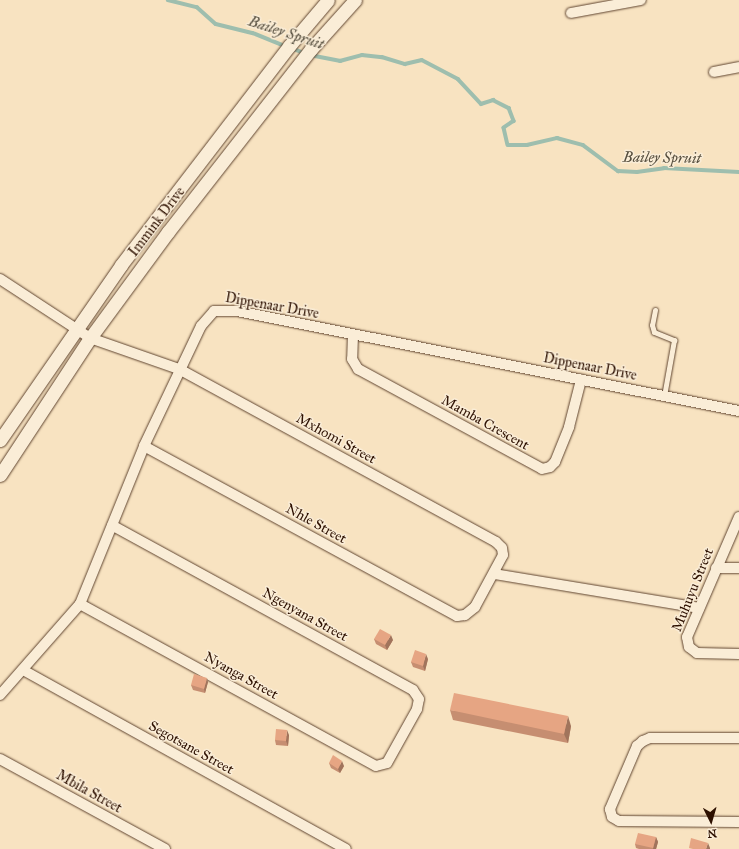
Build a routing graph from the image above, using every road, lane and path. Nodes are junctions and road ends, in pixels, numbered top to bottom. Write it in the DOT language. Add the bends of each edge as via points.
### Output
graph roads {
  1 [pos="328,0"];
  2 [pos="355,0"];
  3 [pos="641,0"];
  4 [pos="572,13"];
  5 [pos="739,67"];
  6 [pos="714,72"];
  7 [pos="0,279"];
  8 [pos="655,310"];
  9 [pos="76,330"];
  10 [pos="353,335"];
  11 [pos="90,338"];
  12 [pos="180,369"];
  13 [pos="581,380"];
  14 [pos="664,396"];
  15 [pos="739,411"];
  16 [pos="0,440"];
  17 [pos="144,446"];
  18 [pos="0,475"];
  19 [pos="739,517"];
  20 [pos="112,525"];
  21 [pos="716,568"];
  22 [pos="739,568"];
  23 [pos="494,574"];
  24 [pos="80,604"];
  25 [pos="475,607"];
  26 [pos="699,608"];
  27 [pos="739,654"];
  28 [pos="23,670"];
  29 [pos="0,695"];
  30 [pos="739,738"];
  31 [pos="0,759"];
  32 [pos="388,760"];
  33 [pos="739,822"];
  34 [pos="342,848"];
  35 [pos="165,849"];
  1 -- 9 [label="main road, Immink Drive" via="289,46 121,265"];
  2 -- 11 [label="main road, Immink Drive" via="311,49 168,232"];
  3 -- 4 [label="street"];
  5 -- 6 [label="street"];
  7 -- 9 [label="street, Mxhomi Street"];
  8 -- 14 [label="lane" via="652,329 674,340"];
  9 -- 11 [label="street, Mxhomi Street"];
  9 -- 16 [label="main road, Immink Drive"];
  10 -- 12 [label="street, Dippenaar Drive" via="236,311 216,310 203,321"];
  10 -- 13 [label="street, Dippenaar Drive"];
  10 -- 13 [label="street, Mamba Crescent" via="352,359 358,369 542,469 550,467 555,462 569,427"];
  11 -- 12 [label="street, Mxhomi Street"];
  11 -- 18 [label="main road, Immink Drive"];
  12 -- 17 [label="street, Dippenaar Drive"];
  12 -- 23 [label="street, Mxhomi Street" via="496,542 502,548 503,555"];
  13 -- 14 [label="street, Dippenaar Drive"];
  14 -- 15 [label="street, Dippenaar Drive"];
  17 -- 20 [label="street, Dippenaar Drive"];
  17 -- 25 [label="street, Nhle Street" via="452,614 465,615"];
  19 -- 21 [label="street, Muhuyu Street"];
  20 -- 24 [label="street, Dippenaar Drive"];
  20 -- 32 [label="street, Ngenyana Street" via="413,690 419,699 419,705"];
  21 -- 22 [label="street"];
  21 -- 26 [label="street, Muhuyu Street"];
  23 -- 25 [label="street, Mxhomi Street"];
  23 -- 26 [label="street"];
  24 -- 28 [label="street, Dippenaar Drive"];
  24 -- 32 [label="street, Nyanga Street" via="376,766 384,765"];
  26 -- 27 [label="street, Muhuyu Street" via="687,635 687,643 691,650 699,654"];
  28 -- 29 [label="street, Dippenaar Drive"];
  28 -- 34 [label="street, Segotsane Street"];
  30 -- 33 [label="street" via="650,738 637,746 610,809 614,818 619,821"];
  31 -- 35 [label="street, Mbila Street"];
}
